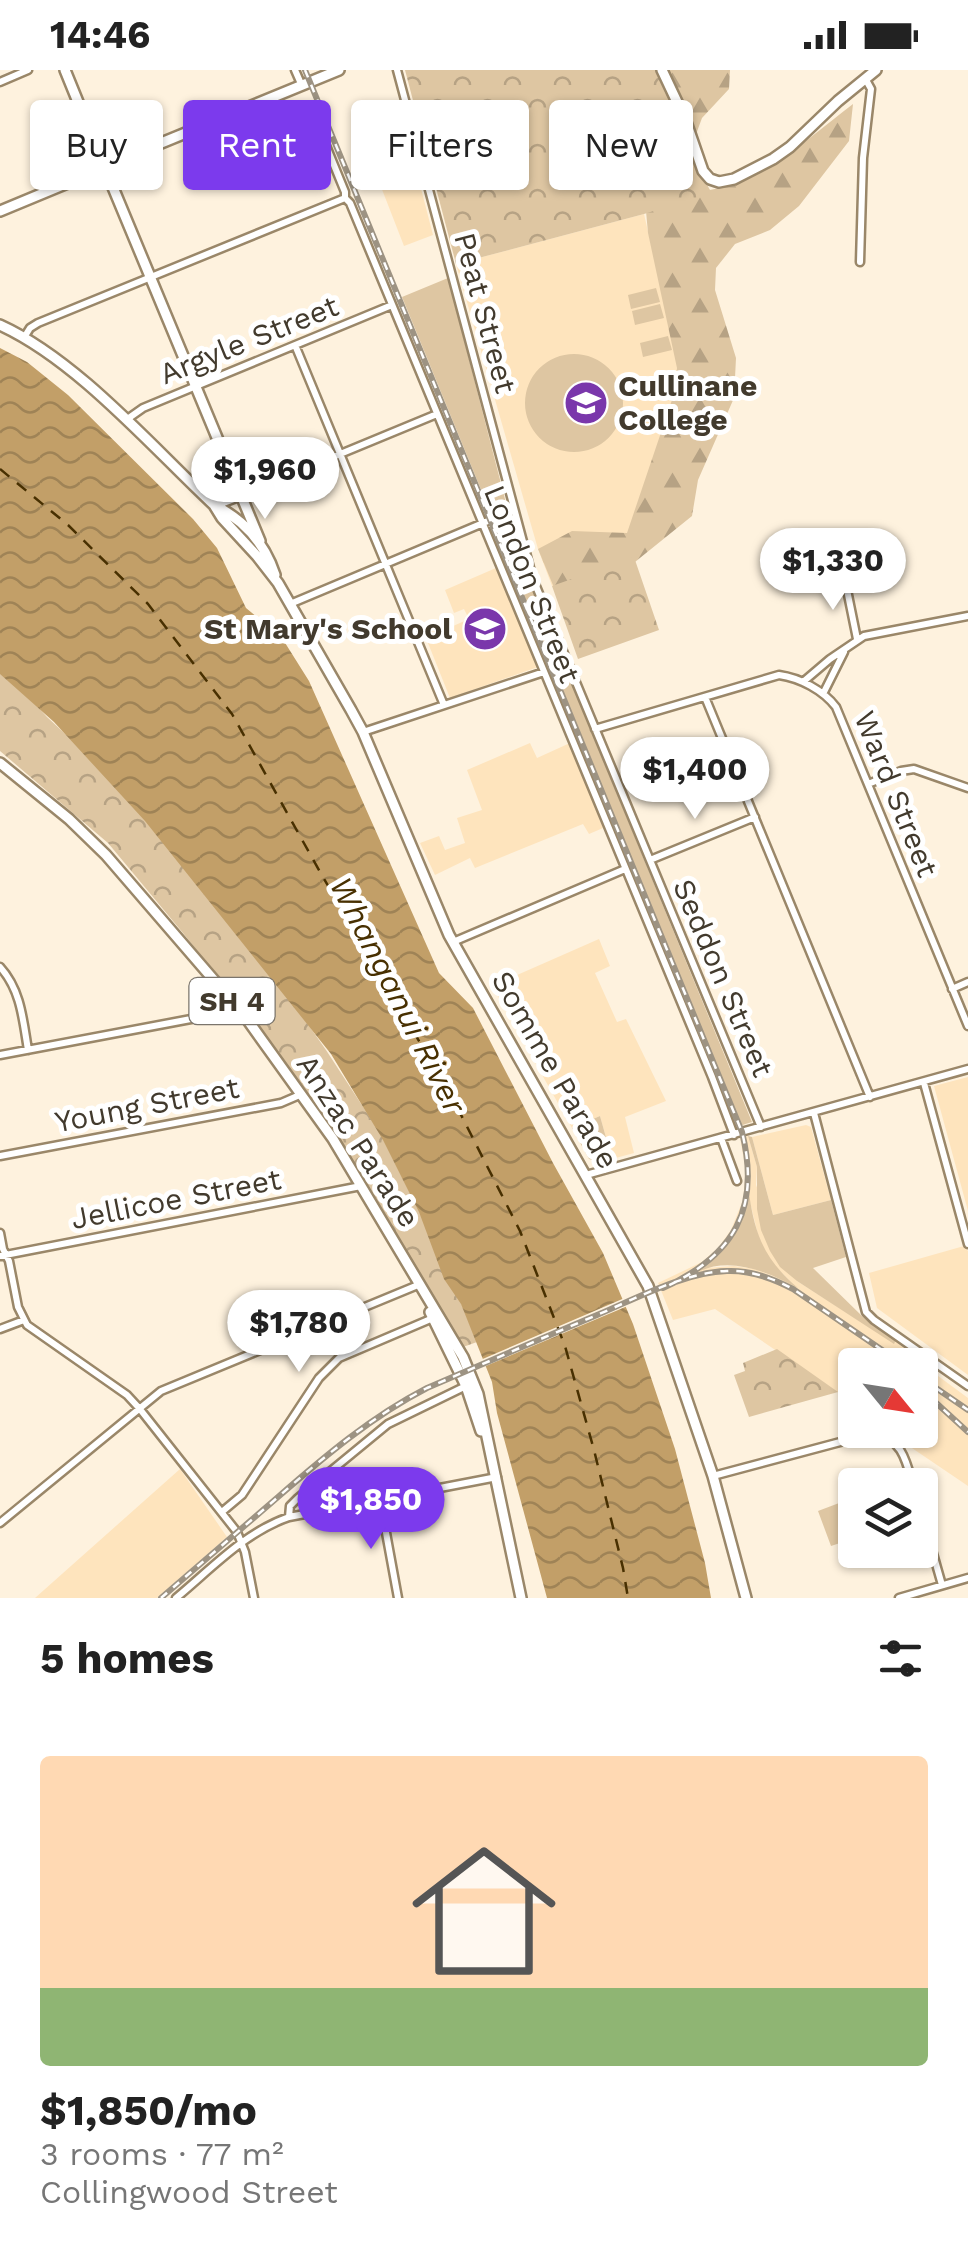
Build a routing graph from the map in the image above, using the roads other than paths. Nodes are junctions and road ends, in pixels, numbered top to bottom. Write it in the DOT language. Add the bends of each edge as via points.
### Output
graph roads {
  1 [pos="28,70"];
  2 [pos="65,70"];
  3 [pos="295,70"];
  4 [pos="340,70"];
  5 [pos="397,70"];
  6 [pos="662,70"];
  7 [pos="876,70"];
  8 [pos="866,80"];
  9 [pos="0,82"];
  10 [pos="302,86"];
  11 [pos="77,100"];
  12 [pos="163,143"];
  13 [pos="331,156"];
  14 [pos="49,190"];
  15 [pos="114,190"];
  16 [pos="345,198"];
  17 [pos="0,210"];
  18 [pos="860,262"];
  19 [pos="150,277"];
  20 [pos="392,305"];
  21 [pos="0,325"];
  22 [pos="25,336"];
  23 [pos="295,345"];
  24 [pos="195,386"];
  25 [pos="437,414"];
  26 [pos="126,420"];
  27 [pos="341,454"];
  28 [pos="240,496"];
  29 [pos="214,504"];
  30 [pos="514,510"];
  31 [pos="482,524"];
  32 [pos="245,526"];
  33 [pos="260,540"];
  34 [pos="257,556"];
  35 [pos="385,564"];
  36 [pos="846,580"];
  37 [pos="278,583"];
  38 [pos="289,605"];
  39 [pos="968,616"];
  40 [pos="857,639"];
  41 [pos="847,646"];
  42 [pos="544,672"];
  43 [pos="803,682"];
  44 [pos="823,694"];
  45 [pos="705,696"];
  46 [pos="444,705"];
  47 [pos="596,729"];
  48 [pos="362,732"];
  49 [pos="0,763"];
  50 [pos="868,784"];
  51 [pos="968,788"];
  52 [pos="755,817"];
  53 [pos="649,860"];
  54 [pos="625,869"];
  55 [pos="453,942"];
  56 [pos="0,967"];
  57 [pos="968,982"];
  58 [pos="952,988"];
  59 [pos="238,1007"];
  60 [pos="968,1026"];
  61 [pos="28,1050"];
  62 [pos="0,1055"];
  63 [pos="968,1068"];
  64 [pos="924,1082"];
  65 [pos="302,1094"];
  66 [pos="870,1097"];
  67 [pos="814,1112"];
  68 [pos="760,1128"];
  69 [pos="734,1135"];
  70 [pos="721,1138"];
  71 [pos="0,1156"];
  72 [pos="586,1175"];
  73 [pos="737,1181"];
  74 [pos="361,1186"];
  75 [pos="0,1233"];
  76 [pos="968,1244"];
  77 [pos="3,1255"];
  78 [pos="420,1287"];
  79 [pos="432,1318"];
  80 [pos="24,1320"];
  81 [pos="0,1329"];
  82 [pos="466,1386"];
  83 [pos="968,1386"];
  84 [pos="139,1408"];
  85 [pos="492,1462"];
  86 [pos="909,1468"];
  87 [pos="713,1476"];
  88 [pos="496,1477"];
  89 [pos="380,1500"];
  90 [pos="223,1511"];
  91 [pos="289,1517"];
  92 [pos="0,1523"];
  93 [pos="242,1543"];
  94 [pos="937,1568"];
  95 [pos="968,1578"];
  96 [pos="942,1585"];
  97 [pos="176,1598"];
  98 [pos="254,1598"];
  99 [pos="398,1598"];
  100 [pos="521,1598"];
  101 [pos="746,1598"];
  102 [pos="899,1598"];
  1 -- 9 [label="street"];
  2 -- 11 [label="main road"];
  3 -- 10 [label="street"];
  4 -- 10 [label="main road"];
  5 -- 30 [label="street, Peat Street"];
  6 -- 8 [label="main road" via="703,172 719,182 773,159"];
  7 -- 8 [label="main road"];
  8 -- 18 [label="street"];
  10 -- 12 [label="main road"];
  13 -- 16 [label="street, London Street"];
  14 -- 17 [label="main road"];
  15 -- 19 [label="main road"];
  16 -- 19 [label="street"];
  16 -- 20 [label="street, London Street"];
  19 -- 22 [label="street" via="38,323"];
  19 -- 24 [label="main road"];
  20 -- 23 [label="street, Argyle Street"];
  20 -- 25 [label="street, London Street"];
  21 -- 22 [label="main road, Somme Parade"];
  22 -- 26 [label="main road, Somme Parade"];
  23 -- 24 [label="street, Argyle Street"];
  23 -- 27 [label="street"];
  24 -- 26 [label="street, Argyle Street"];
  24 -- 28 [label="main road"];
  25 -- 27 [label="street"];
  25 -- 31 [label="street, London Street"];
  26 -- 29 [label="main road, Somme Parade"];
  27 -- 28 [label="street"];
  27 -- 35 [label="street"];
  28 -- 29 [label="main road"];
  28 -- 32 [label="main road"];
  28 -- 33 [label="main road"];
  29 -- 32 [label="main road, Somme Parade"];
  29 -- 34 [label="main road, Somme Parade"];
  30 -- 31 [label="street"];
  30 -- 47 [label="street, Seddon Street" via="538,592"];
  31 -- 35 [label="street"];
  31 -- 42 [label="street, London Street"];
  32 -- 33 [label="main road, Somme Parade"];
  32 -- 34 [label="main road"];
  33 -- 37 [label="main road, Somme Parade"];
  34 -- 37 [label="main road, Somme Parade"];
  35 -- 38 [label="street"];
  35 -- 46 [label="street"];
  36 -- 40 [label="street"];
  37 -- 38 [label="main road, Somme Parade"];
  38 -- 48 [label="main road, Somme Parade"];
  39 -- 40 [label="street"];
  40 -- 41 [label="street"];
  41 -- 43 [label="street"];
  41 -- 44 [label="street"];
  42 -- 46 [label="street"];
  42 -- 54 [label="street, London Street"];
  43 -- 44 [label="street"];
  43 -- 45 [label="street" via="779,675"];
  44 -- 50 [label="street, Ward Street" via="836,707"];
  45 -- 47 [label="street"];
  45 -- 52 [label="street"];
  46 -- 48 [label="street"];
  47 -- 53 [label="street, Seddon Street"];
  48 -- 55 [label="main road, Somme Parade"];
  49 -- 59 [label="main road, Anzac Parade / SH 4" via="106,855"];
  50 -- 51 [label="street" via="914,769"];
  50 -- 58 [label="street, Ward Street"];
  52 -- 53 [label="street"];
  52 -- 66 [label="street"];
  53 -- 68 [label="street, Seddon Street"];
  54 -- 55 [label="street"];
  54 -- 69 [label="street, London Street"];
  55 -- 72 [label="main road, Somme Parade"];
  56 -- 61 [label="street" via="17,994"];
  57 -- 58 [label="street"];
  58 -- 60 [label="street, Ward Street"];
  59 -- 61 [label="street"];
  59 -- 65 [label="main road, Anzac Parade / SH 4"];
  61 -- 62 [label="street"];
  63 -- 64 [label="street"];
  64 -- 66 [label="street"];
  64 -- 76 [label="street"];
  65 -- 71 [label="street, Young Street"];
  65 -- 74 [label="main road, Anzac Parade / SH 4"];
  66 -- 67 [label="street"];
  67 -- 68 [label="street"];
  67 -- 83 [label="street" via="866,1312"];
  68 -- 69 [label="street"];
  69 -- 70 [label="street"];
  70 -- 72 [label="street"];
  70 -- 73 [label="street"];
  72 -- 87 [label="main road, Somme Parade" via="651,1292"];
  74 -- 77 [label="street, Jellicoe Street"];
  74 -- 78 [label="main road, Anzac Parade / SH 4"];
  75 -- 77 [label="street"];
  77 -- 80 [label="street"];
  78 -- 79 [label="main road, Anzac Parade / SH 4"];
  78 -- 84 [label="street" via="170,1386"];
  78 -- 85 [label="main road, Anzac Parade / SH 4" via="473,1378"];
  79 -- 82 [label="main road, Anzac Parade / SH 4"];
  79 -- 90 [label="street" via="332,1363 242,1495"];
  80 -- 81 [label="street"];
  80 -- 84 [label="street"];
  82 -- 85 [label="main road, Anzac Parade / SH 4"];
  82 -- 91 [label="street" via="388,1424 298,1498"];
  84 -- 90 [label="street"];
  84 -- 92 [label="street"];
  85 -- 88 [label="main road, Anzac Parade / SH 4"];
  86 -- 87 [label="street" via="904,1452 879,1433"];
  87 -- 101 [label="main road, Somme Parade"];
  88 -- 89 [label="street"];
  88 -- 100 [label="main road, Anzac Parade / SH 4"];
  89 -- 91 [label="street"];
  89 -- 99 [label="street"];
  90 -- 93 [label="street"];
  91 -- 93 [label="street"];
  93 -- 97 [label="street"];
  93 -- 98 [label="street"];
  94 -- 96 [label="street"];
  95 -- 96 [label="street"];
  96 -- 102 [label="street"];
}
